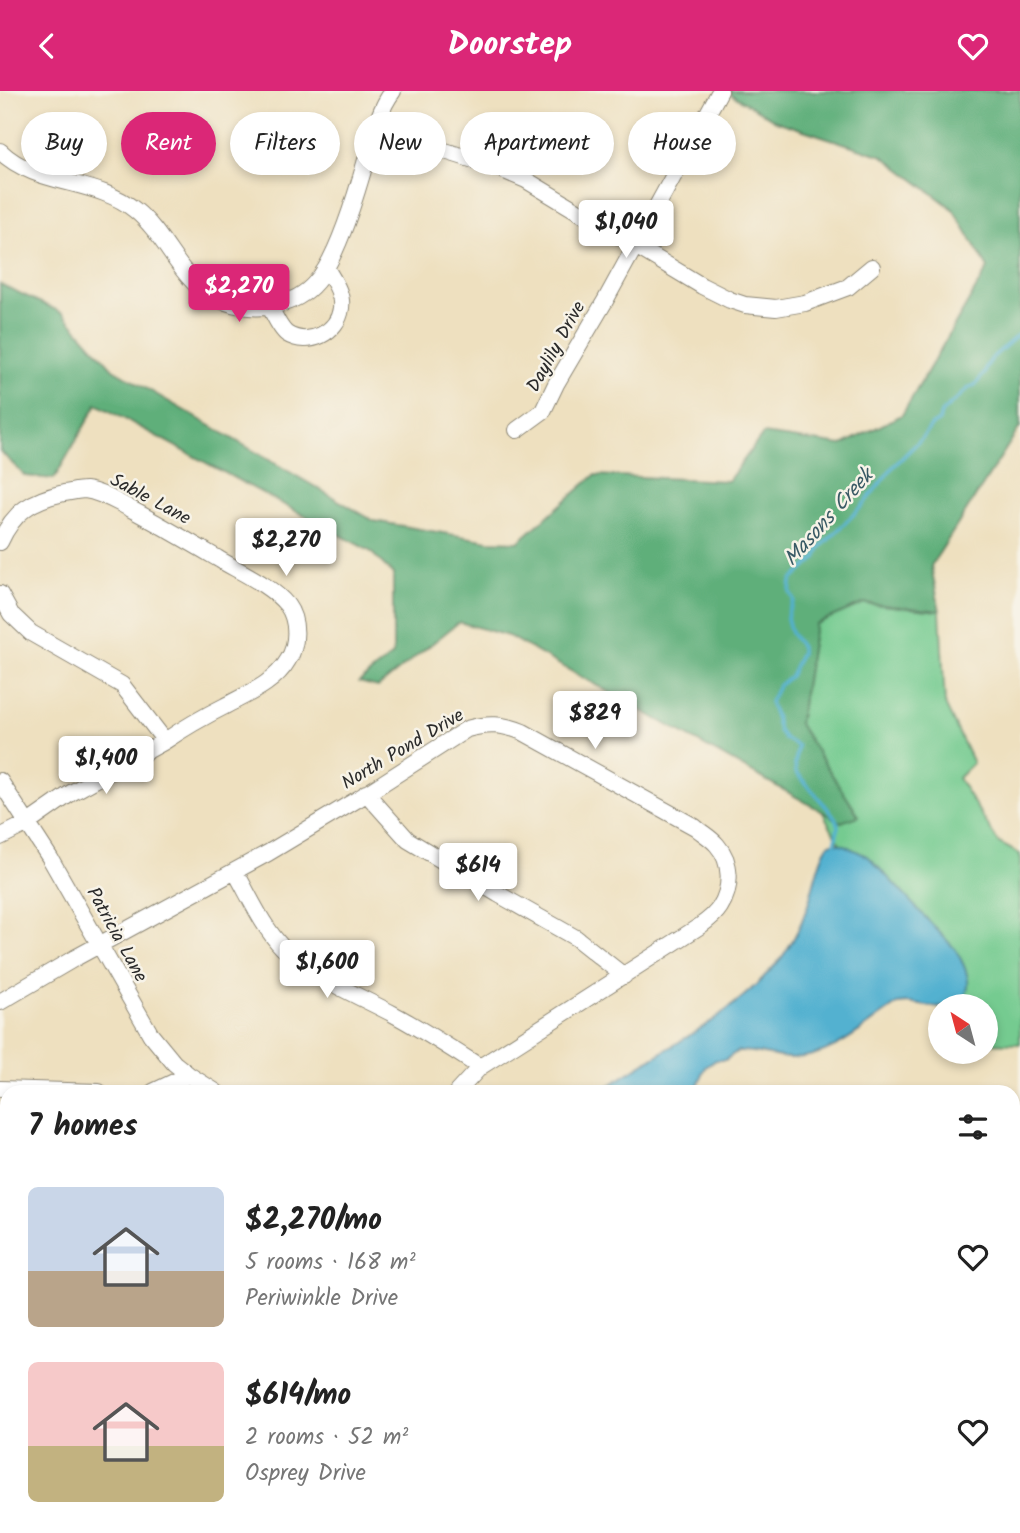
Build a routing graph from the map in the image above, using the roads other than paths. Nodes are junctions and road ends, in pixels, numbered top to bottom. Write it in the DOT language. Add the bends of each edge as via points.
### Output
graph roads {
  1 [pos="393,91"];
  2 [pos="720,91"];
  3 [pos="381,112"];
  4 [pos="0,151"];
  5 [pos="446,151"];
  6 [pos="360,175"];
  7 [pos="635,245"];
  8 [pos="872,267"];
  9 [pos="326,268"];
  10 [pos="270,307"];
  11 [pos="517,430"];
  12 [pos="0,542"];
  13 [pos="0,594"];
  14 [pos="166,741"];
  15 [pos="0,781"];
  16 [pos="366,793"];
  17 [pos="28,823"];
  18 [pos="0,837"];
  19 [pos="235,871"];
  20 [pos="100,945"];
  21 [pos="624,976"];
  22 [pos="0,1002"];
  23 [pos="480,1067"];
  24 [pos="189,1075"];
  25 [pos="168,1085"];
  26 [pos="205,1085"];
  27 [pos="463,1085"];
  1 -- 3 [label="street"];
  2 -- 7 [label="street, Daylily Drive"];
  4 -- 10 [label="street" via="33,172 103,192 135,210 207,293 234,305"];
  5 -- 7 [label="street" via="526,180"];
  6 -- 9 [label="street"];
  7 -- 8 [label="street" via="716,293 760,308 805,303 848,287"];
  7 -- 11 [label="street, Daylily Drive" via="543,411"];
  9 -- 10 [label="street" via="305,292"];
  9 -- 10 [label="street" via="338,288 341,308 334,324 320,337 301,340 285,333"];
  12 -- 14 [label="street, Sable Lane" via="13,519 44,497 83,490 97,493 267,587 288,606 295,633 288,662 253,691"];
  13 -- 14 [label="street" via="11,614 31,633 121,685"];
  14 -- 17 [label="street, Sable Lane" via="71,793"];
  15 -- 17 [label="street, Patricia Lane"];
  16 -- 19 [label="street, North Pond Drive"];
  16 -- 21 [label="street" via="408,840 576,938"];
  16 -- 21 [label="street, North Pond Drive" via="467,729 496,723 523,731 695,827 724,856 729,883 720,908"];
  17 -- 18 [label="street, Sable Lane"];
  17 -- 20 [label="street, Patricia Lane"];
  19 -- 20 [label="street, North Pond Drive"];
  19 -- 23 [label="street" via="267,926 293,957"];
  20 -- 22 [label="street, North Pond Drive"];
  20 -- 24 [label="street, Patricia Lane" via="151,1035"];
  21 -- 23 [label="street, North Pond Drive"];
  23 -- 27 [label="street, North Pond Drive"];
  24 -- 25 [label="street"];
  24 -- 26 [label="street, Patricia Lane"];
}
